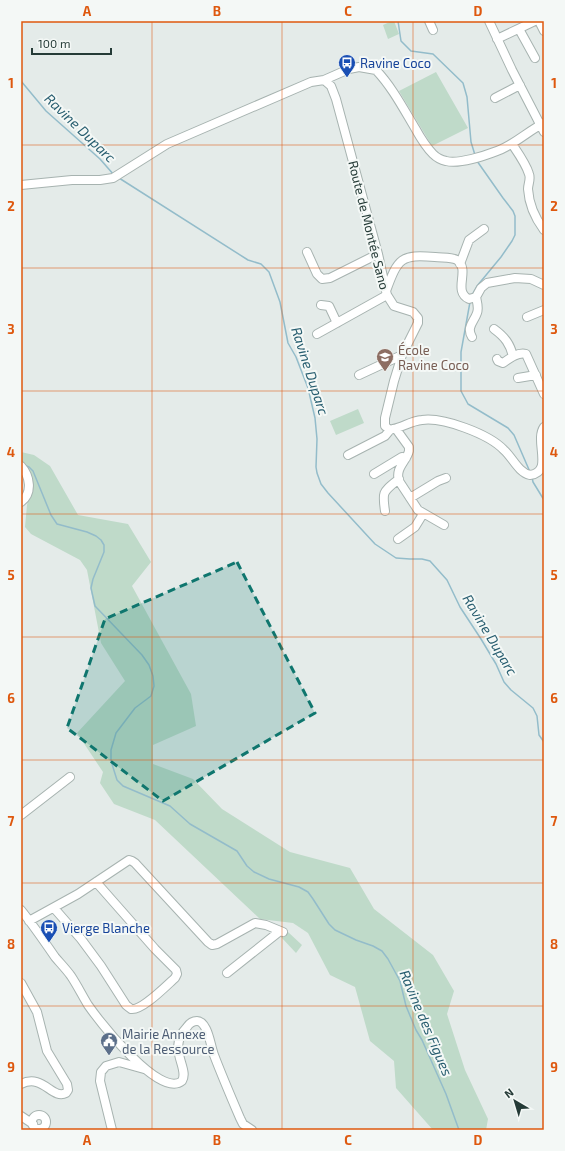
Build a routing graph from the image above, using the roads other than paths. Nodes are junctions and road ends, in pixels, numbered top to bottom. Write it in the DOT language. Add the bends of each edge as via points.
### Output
graph roads {
  1 [pos="429,21"];
  2 [pos="489,21"];
  3 [pos="535,21"];
  4 [pos="539,21"];
  5 [pos="519,29"];
  6 [pos="433,30"];
  7 [pos="544,31"];
  8 [pos="497,40"];
  9 [pos="536,58"];
  10 [pos="324,80"];
  11 [pos="520,85"];
  12 [pos="495,98"];
  13 [pos="543,126"];
  14 [pos="512,144"];
  15 [pos="21,185"];
  16 [pos="484,229"];
  17 [pos="544,230"];
  18 [pos="307,252"];
  19 [pos="378,254"];
  20 [pos="460,264"];
  21 [pos="543,284"];
  22 [pos="386,293"];
  23 [pos="476,297"];
  24 [pos="321,305"];
  25 [pos="544,310"];
  26 [pos="527,317"];
  27 [pos="337,323"];
  28 [pos="494,329"];
  29 [pos="317,334"];
  30 [pos="472,337"];
  31 [pos="402,355"];
  32 [pos="513,356"];
  33 [pos="497,359"];
  34 [pos="536,374"];
  35 [pos="359,375"];
  36 [pos="518,378"];
  37 [pos="544,394"];
  38 [pos="544,427"];
  39 [pos="393,429"];
  40 [pos="348,455"];
  41 [pos="406,458"];
  42 [pos="23,468"];
  43 [pos="374,474"];
  44 [pos="446,478"];
  45 [pos="399,479"];
  46 [pos="410,498"];
  47 [pos="21,502"];
  48 [pos="385,511"];
  49 [pos="423,514"];
  50 [pos="444,525"];
  51 [pos="398,539"];
  52 [pos="70,777"];
  53 [pos="21,815"];
  54 [pos="96,882"];
  55 [pos="54,908"];
  56 [pos="21,910"];
  57 [pos="29,921"];
  58 [pos="227,973"];
  59 [pos="21,983"];
  60 [pos="146,1070"];
  61 [pos="21,1084"];
  62 [pos="21,1116"];
  63 [pos="36,1128"];
  64 [pos="112,1130"];
  65 [pos="252,1130"];
  1 -- 6 [label="street"];
  2 -- 8 [label="street"];
  3 -- 5 [label="street"];
  4 -- 7 [label="street"];
  5 -- 8 [label="street"];
  5 -- 9 [label="street"];
  8 -- 11 [label="street"];
  10 -- 14 [label="street" via="348,69 359,67 376,70 385,79 421,138 439,159 456,162 497,151"];
  10 -- 15 [label="street" via="311,82 167,144 113,178"];
  10 -- 19 [label="street, Route de Montée Sano" via="331,86 334,94"];
  11 -- 12 [label="street"];
  11 -- 13 [label="street"];
  13 -- 14 [label="street"];
  14 -- 17 [label="street" via="529,172 528,190 533,213"];
  16 -- 20 [label="street" via="469,240"];
  18 -- 19 [label="street" via="322,279"];
  19 -- 22 [label="street, Route de Montée Sano"];
  20 -- 22 [label="street" via="457,260 449,258 406,258 397,266"];
  20 -- 23 [label="street" via="461,288 469,299"];
  21 -- 23 [label="street" via="521,277 490,282 483,286"];
  22 -- 27 [label="street"];
  22 -- 31 [label="street, Route de Montée Sano" via="394,306 413,312 418,318"];
  23 -- 30 [label="street" via="477,313 469,334"];
  24 -- 27 [label="street" via="329,306"];
  25 -- 26 [label="street"];
  27 -- 29 [label="street"];
  28 -- 32 [label="street" via="510,344"];
  31 -- 35 [label="street"];
  31 -- 39 [label="street, Route de Montée Sano" via="385,418 385,426"];
  32 -- 33 [label="street" via="503,362 498,362"];
  32 -- 34 [label="street" via="526,354"];
  34 -- 36 [label="street"];
  34 -- 37 [label="street"];
  38 -- 39 [label="street" via="540,436 541,469 534,475 522,472 499,445 455,425 424,420"];
  39 -- 40 [label="street" via="385,436"];
  39 -- 41 [label="street" via="409,447"];
  41 -- 43 [label="street" via="402,457"];
  41 -- 45 [label="street" via="399,469"];
  42 -- 47 [label="street" via="29,487 27,496"];
  44 -- 46 [label="street" via="438,480"];
  45 -- 46 [label="street"];
  45 -- 48 [label="street" via="384,492"];
  46 -- 49 [label="street"];
  49 -- 50 [label="street"];
  49 -- 51 [label="street" via="414,527"];
  52 -- 53 [label="street"];
  54 -- 55 [label="street"];
  54 -- 55 [label="street" via="176,970 175,978 144,1004 130,1009 126,1006 101,966"];
  54 -- 58 [label="street" via="124,862 132,861 212,945 255,923 281,932"];
  55 -- 57 [label="street"];
  56 -- 57 [label="street"];
  57 -- 60 [label="street" via="110,1034"];
  59 -- 61 [label="street" via="37,1012 47,1051 64,1078 68,1090 59,1094 35,1081 30,1080"];
  60 -- 64 [label="street" via="119,1062 106,1066 101,1072 100,1082"];
  60 -- 65 [label="street" via="156,1078 171,1084 182,1082 184,1074 178,1050 180,1037 190,1024 202,1022 240,1118 243,1124"];
  62 -- 63 [label="street"];
}
